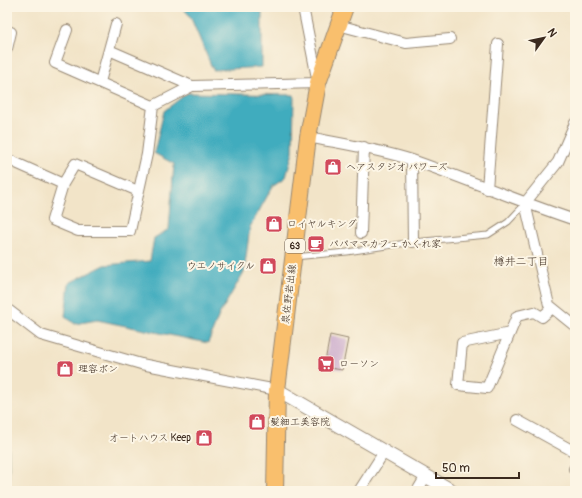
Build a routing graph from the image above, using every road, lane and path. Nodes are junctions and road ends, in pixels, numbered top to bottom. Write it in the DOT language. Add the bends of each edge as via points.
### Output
graph roads {
  1 [pos="303,7"];
  2 [pos="345,7"];
  3 [pos="116,24"];
  4 [pos="338,25"];
  5 [pos="67,30"];
  6 [pos="7,31"];
  7 [pos="450,39"];
  8 [pos="498,44"];
  9 [pos="7,49"];
  10 [pos="109,50"];
  11 [pos="100,82"];
  12 [pos="318,83"];
  13 [pos="192,86"];
  14 [pos="153,106"];
  15 [pos="575,123"];
  16 [pos="308,137"];
  17 [pos="364,147"];
  18 [pos="7,159"];
  19 [pos="412,160"];
  20 [pos="63,184"];
  21 [pos="487,189"];
  22 [pos="138,191"];
  23 [pos="525,203"];
  24 [pos="575,220"];
  25 [pos="361,233"];
  26 [pos="413,242"];
  27 [pos="294,257"];
  28 [pos="552,308"];
  29 [pos="7,309"];
  30 [pos="575,326"];
  31 [pos="510,333"];
  32 [pos="277,390"];
  33 [pos="517,420"];
  34 [pos="384,452"];
  35 [pos="575,452"];
  36 [pos="426,476"];
  37 [pos="275,491"];
  38 [pos="359,491"];
  39 [pos="417,491"];
  40 [pos="452,491"];
  1 -- 12 [label="street"];
  2 -- 4 [label="main road, 泉佐野岩出線 / 63"];
  3 -- 10 [label="street"];
  4 -- 7 [label="street" via="406,43"];
  4 -- 12 [label="main road, 泉佐野岩出線 / 63"];
  5 -- 11 [label="street" via="55,63"];
  6 -- 9 [label="street" via="11,32"];
  8 -- 21 [label="street"];
  10 -- 11 [label="street"];
  10 -- 13 [label="street"];
  11 -- 14 [label="street"];
  12 -- 13 [label="street"];
  12 -- 16 [label="main road, 泉佐野岩出線 / 63"];
  13 -- 14 [label="street"];
  14 -- 22 [label="street" via="147,154"];
  15 -- 23 [label="street" via="558,162"];
  16 -- 17 [label="street"];
  16 -- 27 [label="main road, 泉佐野岩出線 / 63"];
  17 -- 19 [label="street"];
  17 -- 25 [label="street"];
  18 -- 20 [label="street"];
  19 -- 21 [label="street"];
  19 -- 26 [label="street"];
  20 -- 22 [label="street" via="75,164"];
  20 -- 22 [label="street" via="52,220 78,231 130,232"];
  21 -- 23 [label="street"];
  23 -- 24 [label="street"];
  23 -- 26 [label="lane" via="508,222 488,235"];
  23 -- 28 [label="street" via="549,305"];
  26 -- 27 [label="lane"];
  27 -- 32 [label="main road, 泉佐野岩出線 / 63"];
  28 -- 30 [label="street"];
  28 -- 31 [label="street" via="542,317 534,312 517,316"];
  29 -- 32 [label="street" via="41,335 141,364"];
  31 -- 31 [label="street" via="462,343 458,385 487,388"];
  32 -- 34 [label="street"];
  32 -- 37 [label="main road, 泉佐野岩出線 / 63"];
  33 -- 35 [label="street"];
  34 -- 36 [label="street"];
  34 -- 38 [label="street"];
  36 -- 39 [label="street"];
  36 -- 40 [label="street"];
}
